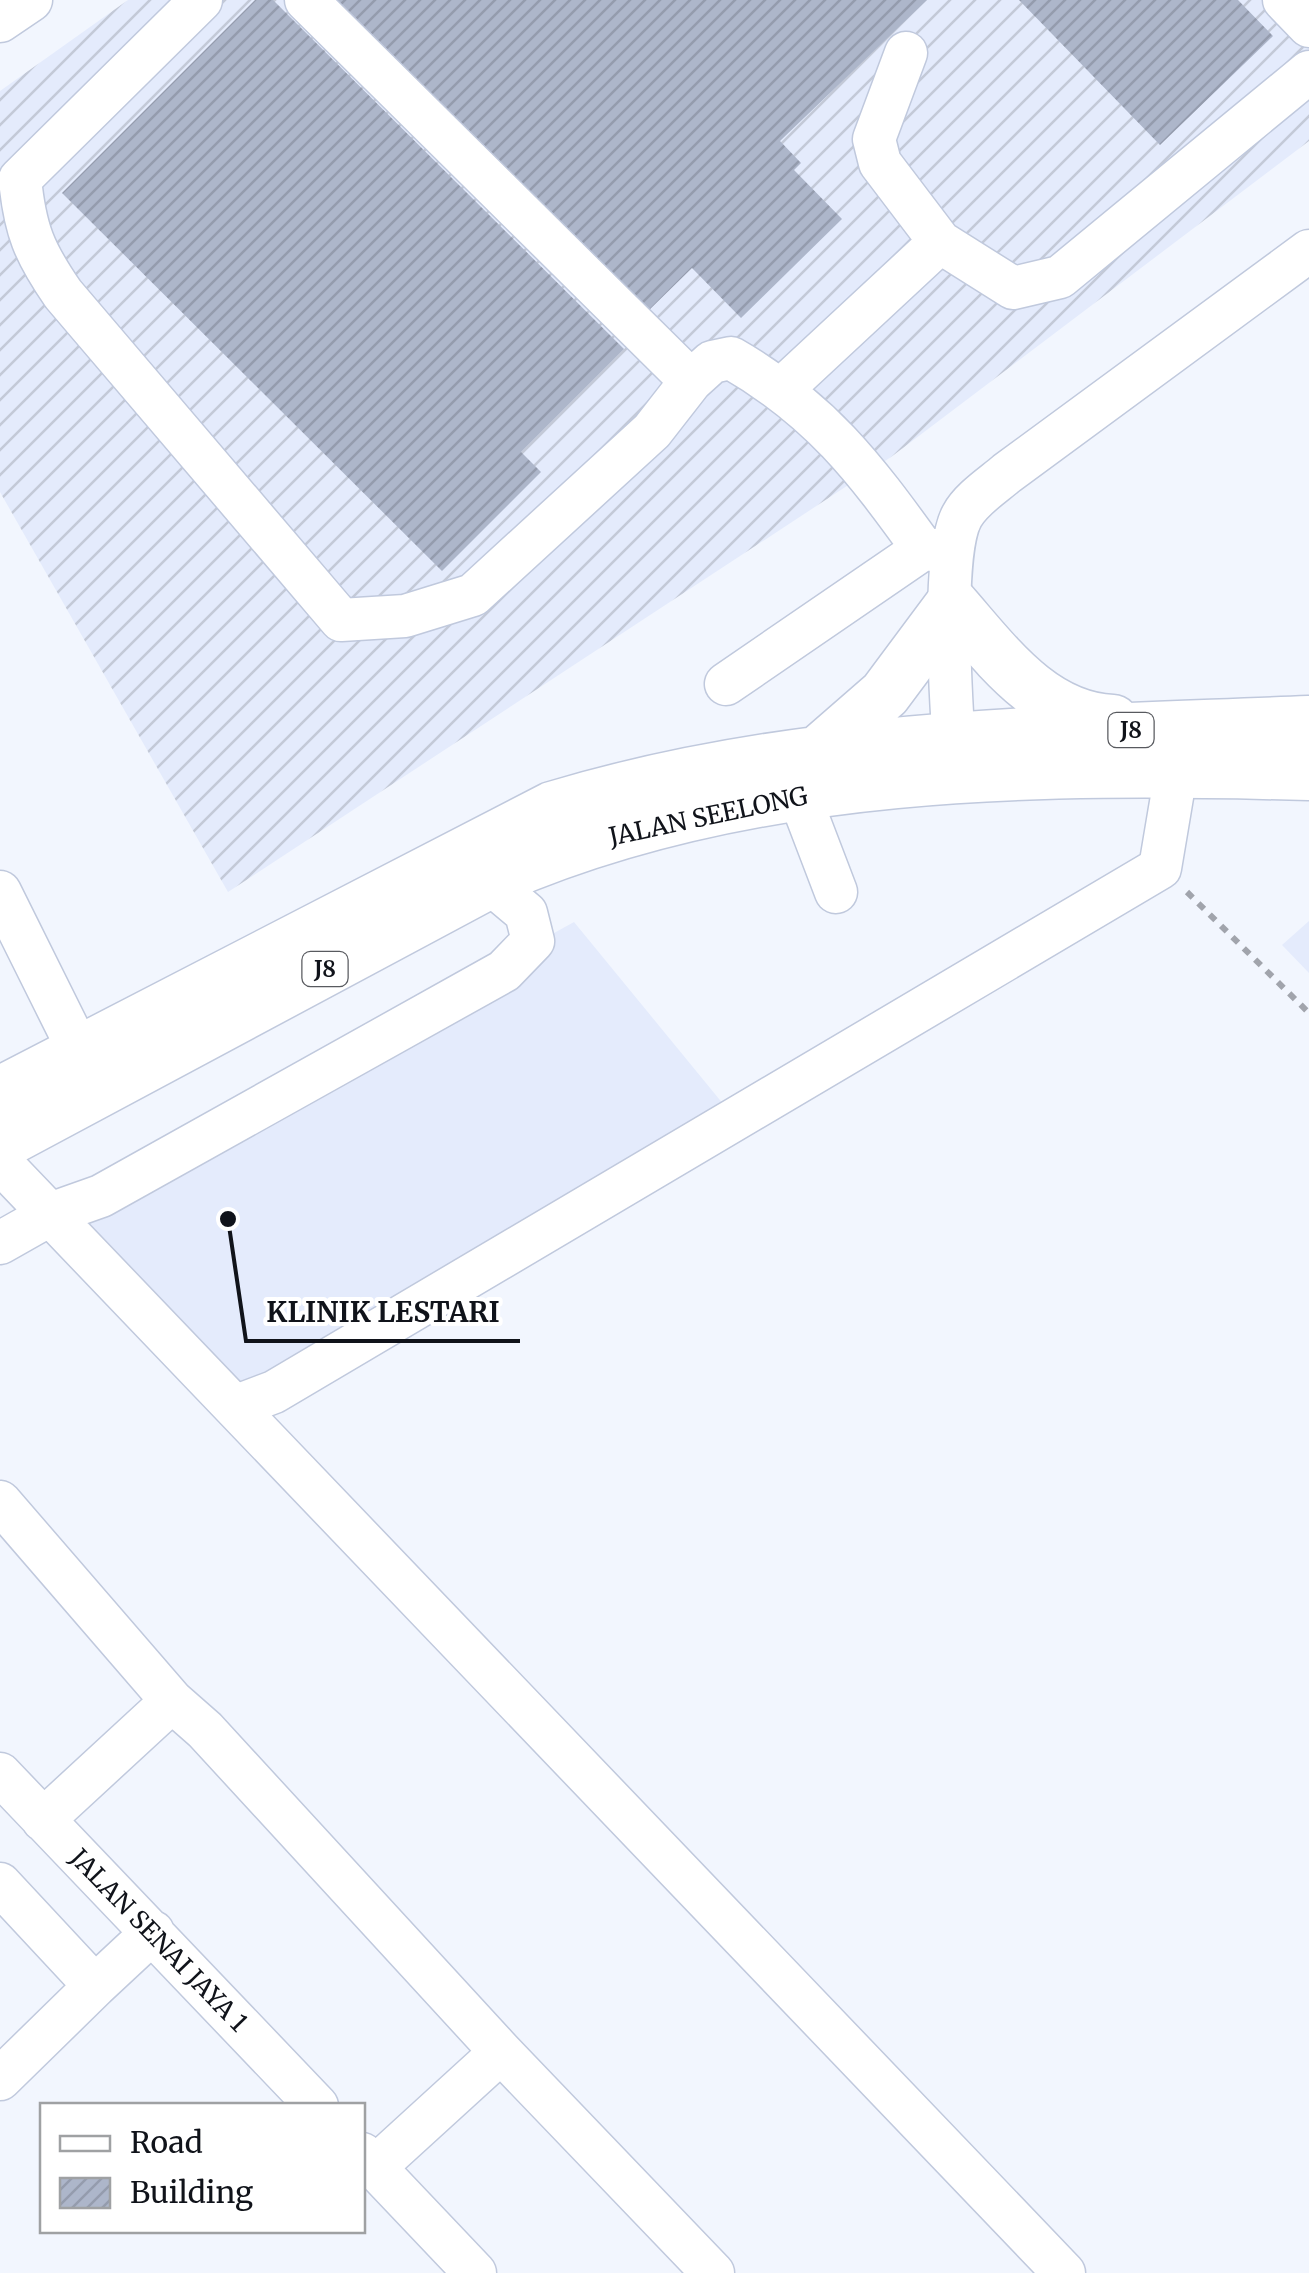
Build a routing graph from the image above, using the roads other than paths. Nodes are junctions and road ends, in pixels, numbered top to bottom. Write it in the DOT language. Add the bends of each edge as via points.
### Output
graph roads {
  1 [pos="31,0"];
  2 [pos="201,0"];
  3 [pos="306,0"];
  4 [pos="1284,0"];
  5 [pos="0,21"];
  6 [pos="1309,26"];
  7 [pos="906,53"];
  8 [pos="1309,72"];
  9 [pos="940,242"];
  10 [pos="1309,251"];
  11 [pos="691,381"];
  12 [pos="784,388"];
  13 [pos="938,550"];
  14 [pos="952,604"];
  15 [pos="726,684"];
  16 [pos="1309,722"];
  17 [pos="1239,725"];
  18 [pos="823,748"];
  19 [pos="955,758"];
  20 [pos="1176,772"];
  21 [pos="1309,774"];
  22 [pos="799,796"];
  23 [pos="488,882"];
  24 [pos="0,892"];
  25 [pos="836,892"];
  26 [pos="81,1055"];
  27 [pos="0,1094"];
  28 [pos="0,1144"];
  29 [pos="0,1162"];
  30 [pos="52,1214"];
  31 [pos="0,1242"];
  32 [pos="237,1406"];
  33 [pos="0,1502"];
  34 [pos="172,1702"];
  35 [pos="0,1774"];
  36 [pos="43,1820"];
  37 [pos="6,1901"];
  38 [pos="153,1932"];
  39 [pos="95,1986"];
  40 [pos="501,2052"];
  41 [pos="0,2078"];
  42 [pos="314,2103"];
  43 [pos="369,2160"];
  44 [pos="475,2273"];
  45 [pos="713,2273"];
  46 [pos="1064,2273"];
  1 -- 5 [label="street"];
  2 -- 11 [label="street" via="20,179 24,217 34,252 63,294 341,620 404,616 473,595 652,431"];
  3 -- 11 [label="street"];
  4 -- 6 [label="street"];
  7 -- 9 [label="street" via="874,138 880,163"];
  8 -- 9 [label="street" via="1060,278 1013,288"];
  9 -- 12 [label="street"];
  10 -- 13 [label="street" via="977,498"];
  11 -- 12 [label="street" via="712,362 731,358"];
  12 -- 13 [label="street"];
  13 -- 14 [label="street"];
  13 -- 15 [label="street"];
  14 -- 17 [label="main road" via="1012,672 1066,711 1088,720"];
  14 -- 18 [label="main road" via="885,694"];
  14 -- 19 [label="street"];
  16 -- 17 [label="main road, JALAN SEELONG / J8"];
  17 -- 19 [label="main road, JALAN SEELONG / J8"];
  18 -- 19 [label="main road, JALAN SEELONG / J8"];
  18 -- 26 [label="main road, JALAN SEELONG / J8" via="691,771 552,808"];
  19 -- 20 [label="main road, JALAN SEELONG / J8"];
  19 -- 22 [label="main road, JALAN SEELONG / J8"];
  20 -- 21 [label="main road, JALAN SEELONG / J8"];
  20 -- 32 [label="street" via="1160,868 292,1382"];
  22 -- 23 [label="main road, JALAN SEELONG / J8" via="661,820 562,850"];
  22 -- 25 [label="street"];
  23 -- 28 [label="main road, JALAN SEELONG / J8"];
  23 -- 30 [label="street" via="526,913 534,941 504,971 101,1196"];
  24 -- 26 [label="street"];
  26 -- 27 [label="main road, JALAN SEELONG / J8"];
  29 -- 30 [label="street"];
  30 -- 31 [label="street"];
  30 -- 32 [label="street"];
  32 -- 46 [label="street"];
  33 -- 34 [label="street"];
  34 -- 36 [label="street"];
  34 -- 40 [label="street"];
  35 -- 36 [label="street, JALAN SENAI JAYA 1"];
  36 -- 38 [label="street, JALAN SENAI JAYA 1"];
  37 -- 39 [label="street"];
  38 -- 39 [label="street"];
  38 -- 42 [label="street, JALAN SENAI JAYA 1"];
  39 -- 41 [label="street"];
  40 -- 43 [label="street"];
  40 -- 45 [label="street"];
  43 -- 44 [label="street"];
}
